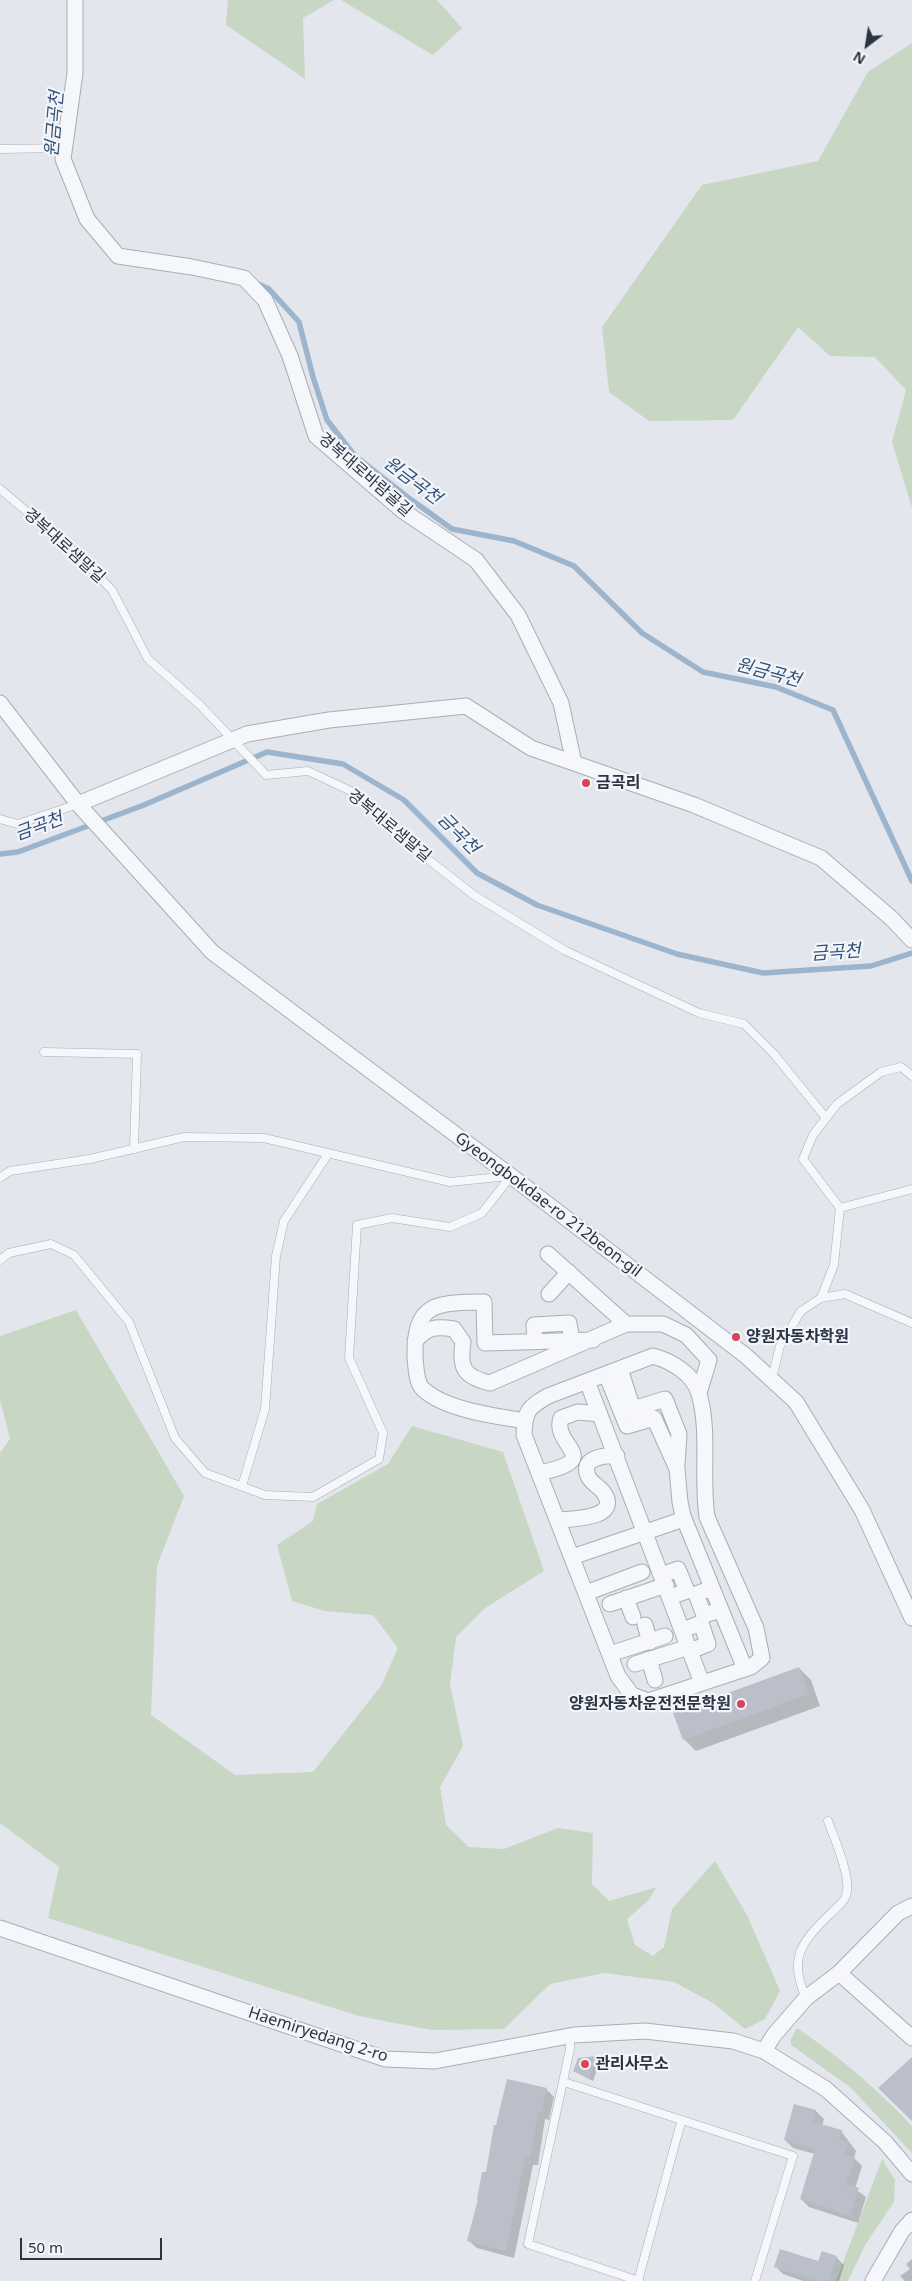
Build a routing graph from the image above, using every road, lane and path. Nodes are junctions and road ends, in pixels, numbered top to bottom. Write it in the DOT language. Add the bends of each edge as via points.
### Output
graph roads {
  1 [pos="75,0"];
  2 [pos="64,148"];
  3 [pos="0,149"];
  4 [pos="0,489"];
  5 [pos="0,704"];
  6 [pos="236,742"];
  7 [pos="574,763"];
  8 [pos="78,804"];
  9 [pos="0,820"];
  10 [pos="911,939"];
  11 [pos="44,1052"];
  12 [pos="912,1076"];
  13 [pos="826,1118"];
  14 [pos="134,1149"];
  15 [pos="328,1154"];
  16 [pos="511,1176"];
  17 [pos="0,1178"];
  18 [pos="912,1189"];
  19 [pos="840,1208"];
  20 [pos="548,1254"];
  21 [pos="0,1260"];
  22 [pos="568,1272"];
  23 [pos="549,1294"];
  24 [pos="821,1298"];
  25 [pos="912,1323"];
  26 [pos="626,1324"];
  27 [pos="720,1336"];
  28 [pos="593,1340"];
  29 [pos="415,1341"];
  30 [pos="701,1352"];
  31 [pos="613,1371"];
  32 [pos="772,1378"];
  33 [pos="587,1381"];
  34 [pos="699,1392"];
  35 [pos="600,1414"];
  36 [pos="525,1421"];
  37 [pos="616,1456"];
  38 [pos="677,1469"];
  39 [pos="539,1473"];
  40 [pos="242,1486"];
  41 [pos="684,1518"];
  42 [pos="558,1520"];
  43 [pos="646,1532"];
  44 [pos="572,1557"];
  45 [pos="642,1572"];
  46 [pos="666,1585"];
  47 [pos="586,1593"];
  48 [pos="626,1598"];
  49 [pos="610,1604"];
  50 [pos="912,1618"];
  51 [pos="665,1636"];
  52 [pos="650,1642"];
  53 [pos="690,1649"];
  54 [pos="610,1654"];
  55 [pos="650,1659"];
  56 [pos="635,1664"];
  57 [pos="745,1669"];
  58 [pos="655,1680"];
  59 [pos="702,1683"];
  60 [pos="828,1821"];
  61 [pos="912,1906"];
  62 [pos="0,1928"];
  63 [pos="839,1973"];
  64 [pos="806,1998"];
  65 [pos="570,2036"];
  66 [pos="912,2038"];
  67 [pos="764,2051"];
  68 [pos="564,2082"];
  69 [pos="681,2122"];
  70 [pos="912,2174"];
  71 [pos="912,2220"];
  72 [pos="876,2280"];
  73 [pos="638,2281"];
  74 [pos="755,2281"];
  1 -- 2 [label="street, 경복대로바람골길" via="75,73"];
  2 -- 3 [label="lane"];
  2 -- 7 [label="street, 경복대로바람골길" via="62,159 87,220 118,256 244,278 265,300 290,356 316,436 403,511 476,560 518,615 561,703"];
  4 -- 6 [label="lane, 경복대로샘말길" via="67,545 112,590 148,660 200,705"];
  5 -- 8 [label="street"];
  6 -- 7 [label="street" via="247,734 329,720 466,706 531,748"];
  6 -- 8 [label="street"];
  6 -- 13 [label="lane, 경복대로샘말길" via="266,776 308,771 353,792 393,832 475,896 564,950 699,1013 744,1024 774,1054"];
  7 -- 10 [label="street" via="694,805 821,858"];
  8 -- 9 [label="lane" via="18,824"];
  8 -- 16 [label="street, Gyeongbokdae-ro 212beon-gil" via="212,952"];
  11 -- 14 [label="lane" via="137,1054"];
  12 -- 13 [label="lane" via="901,1067 881,1072 837,1104"];
  13 -- 19 [label="lane" via="813,1135 803,1159"];
  14 -- 15 [label="lane" via="184,1136 264,1138"];
  14 -- 17 [label="lane" via="90,1160 10,1171"];
  15 -- 16 [label="lane" via="450,1182"];
  15 -- 40 [label="lane" via="284,1221 276,1256 264,1408"];
  16 -- 27 [label="street, Gyeongbokdae-ro 212beon-gil"];
  16 -- 40 [label="lane" via="482,1213 450,1227 392,1218 357,1225 349,1358 383,1434 379,1459 313,1497 265,1494"];
  18 -- 19 [label="lane"];
  19 -- 24 [label="lane" via="834,1266"];
  20 -- 22 [label="street"];
  21 -- 40 [label="lane" via="9,1253 51,1244 74,1255 129,1322 175,1438 205,1473"];
  22 -- 23 [label="street"];
  22 -- 26 [label="street"];
  24 -- 25 [label="lane" via="845,1294"];
  24 -- 32 [label="lane" via="801,1310 780,1346"];
  26 -- 28 [label="street"];
  26 -- 30 [label="street" via="663,1324 686,1335"];
  27 -- 30 [label="street"];
  27 -- 32 [label="street, Gyeongbokdae-ro 212beon-gil"];
  28 -- 29 [label="street" via="490,1383 464,1371 461,1359 464,1342 454,1329 437,1326 426,1330"];
  28 -- 29 [label="street" via="485,1343 484,1302 444,1303 425,1312"];
  29 -- 36 [label="street" via="416,1369 421,1388 434,1397 470,1411"];
  30 -- 34 [label="street" via="710,1360"];
  31 -- 33 [label="street"];
  31 -- 34 [label="street" via="653,1356 671,1361"];
  31 -- 38 [label="street" via="627,1426 654,1418"];
  31 -- 38 [label="street" via="633,1409 665,1399 679,1434"];
  32 -- 50 [label="street, Gyeongbokdae-ro 212beon-gil" via="796,1402 821,1439 862,1510"];
  33 -- 35 [label="street"];
  33 -- 36 [label="street" via="533,1404 525,1414"];
  34 -- 57 [label="street" via="707,1517 756,1628 762,1658"];
  35 -- 37 [label="street"];
  35 -- 39 [label="street" via="578,1412 561,1418 560,1435 574,1453 568,1465"];
  36 -- 39 [label="street" via="524,1435"];
  37 -- 42 [label="street" via="595,1458 587,1471 588,1477 605,1496 607,1504 602,1512"];
  37 -- 43 [label="street"];
  38 -- 41 [label="street"];
  39 -- 42 [label="street"];
  41 -- 43 [label="street"];
  41 -- 57 [label="street"];
  42 -- 44 [label="street"];
  43 -- 44 [label="street"];
  43 -- 46 [label="street"];
  44 -- 47 [label="street"];
  45 -- 47 [label="street" via="622,1573"];
  46 -- 48 [label="street"];
  46 -- 53 [label="street" via="682,1630 701,1624 708,1644"];
  47 -- 54 [label="street"];
  48 -- 49 [label="street"];
  48 -- 52 [label="street"];
  51 -- 52 [label="street"];
  52 -- 54 [label="street"];
  53 -- 55 [label="street"];
  53 -- 59 [label="street"];
  54 -- 59 [label="street" via="618,1676 632,1695 648,1701"];
  55 -- 56 [label="street"];
  55 -- 58 [label="street"];
  57 -- 59 [label="street"];
  60 -- 64 [label="lane" via="848,1878 846,1898 800,1948 797,1972"];
  61 -- 63 [label="street" via="898,1913"];
  62 -- 65 [label="street, Haemiryedang 2-ro" via="385,2059 435,2061"];
  63 -- 64 [label="street"];
  63 -- 66 [label="street"];
  64 -- 67 [label="street"];
  65 -- 67 [label="street, Haemiryedang 2-ro" via="645,2031 685,2034 733,2041"];
  65 -- 68 [label="lane"];
  67 -- 70 [label="street, Haemiryedang 2-ro" via="826,2089 885,2142"];
  68 -- 69 [label="lane"];
  68 -- 73 [label="lane" via="528,2244"];
  69 -- 73 [label="lane"];
  69 -- 74 [label="lane" via="792,2156"];
  71 -- 72 [label="street" via="902,2231"];
}
